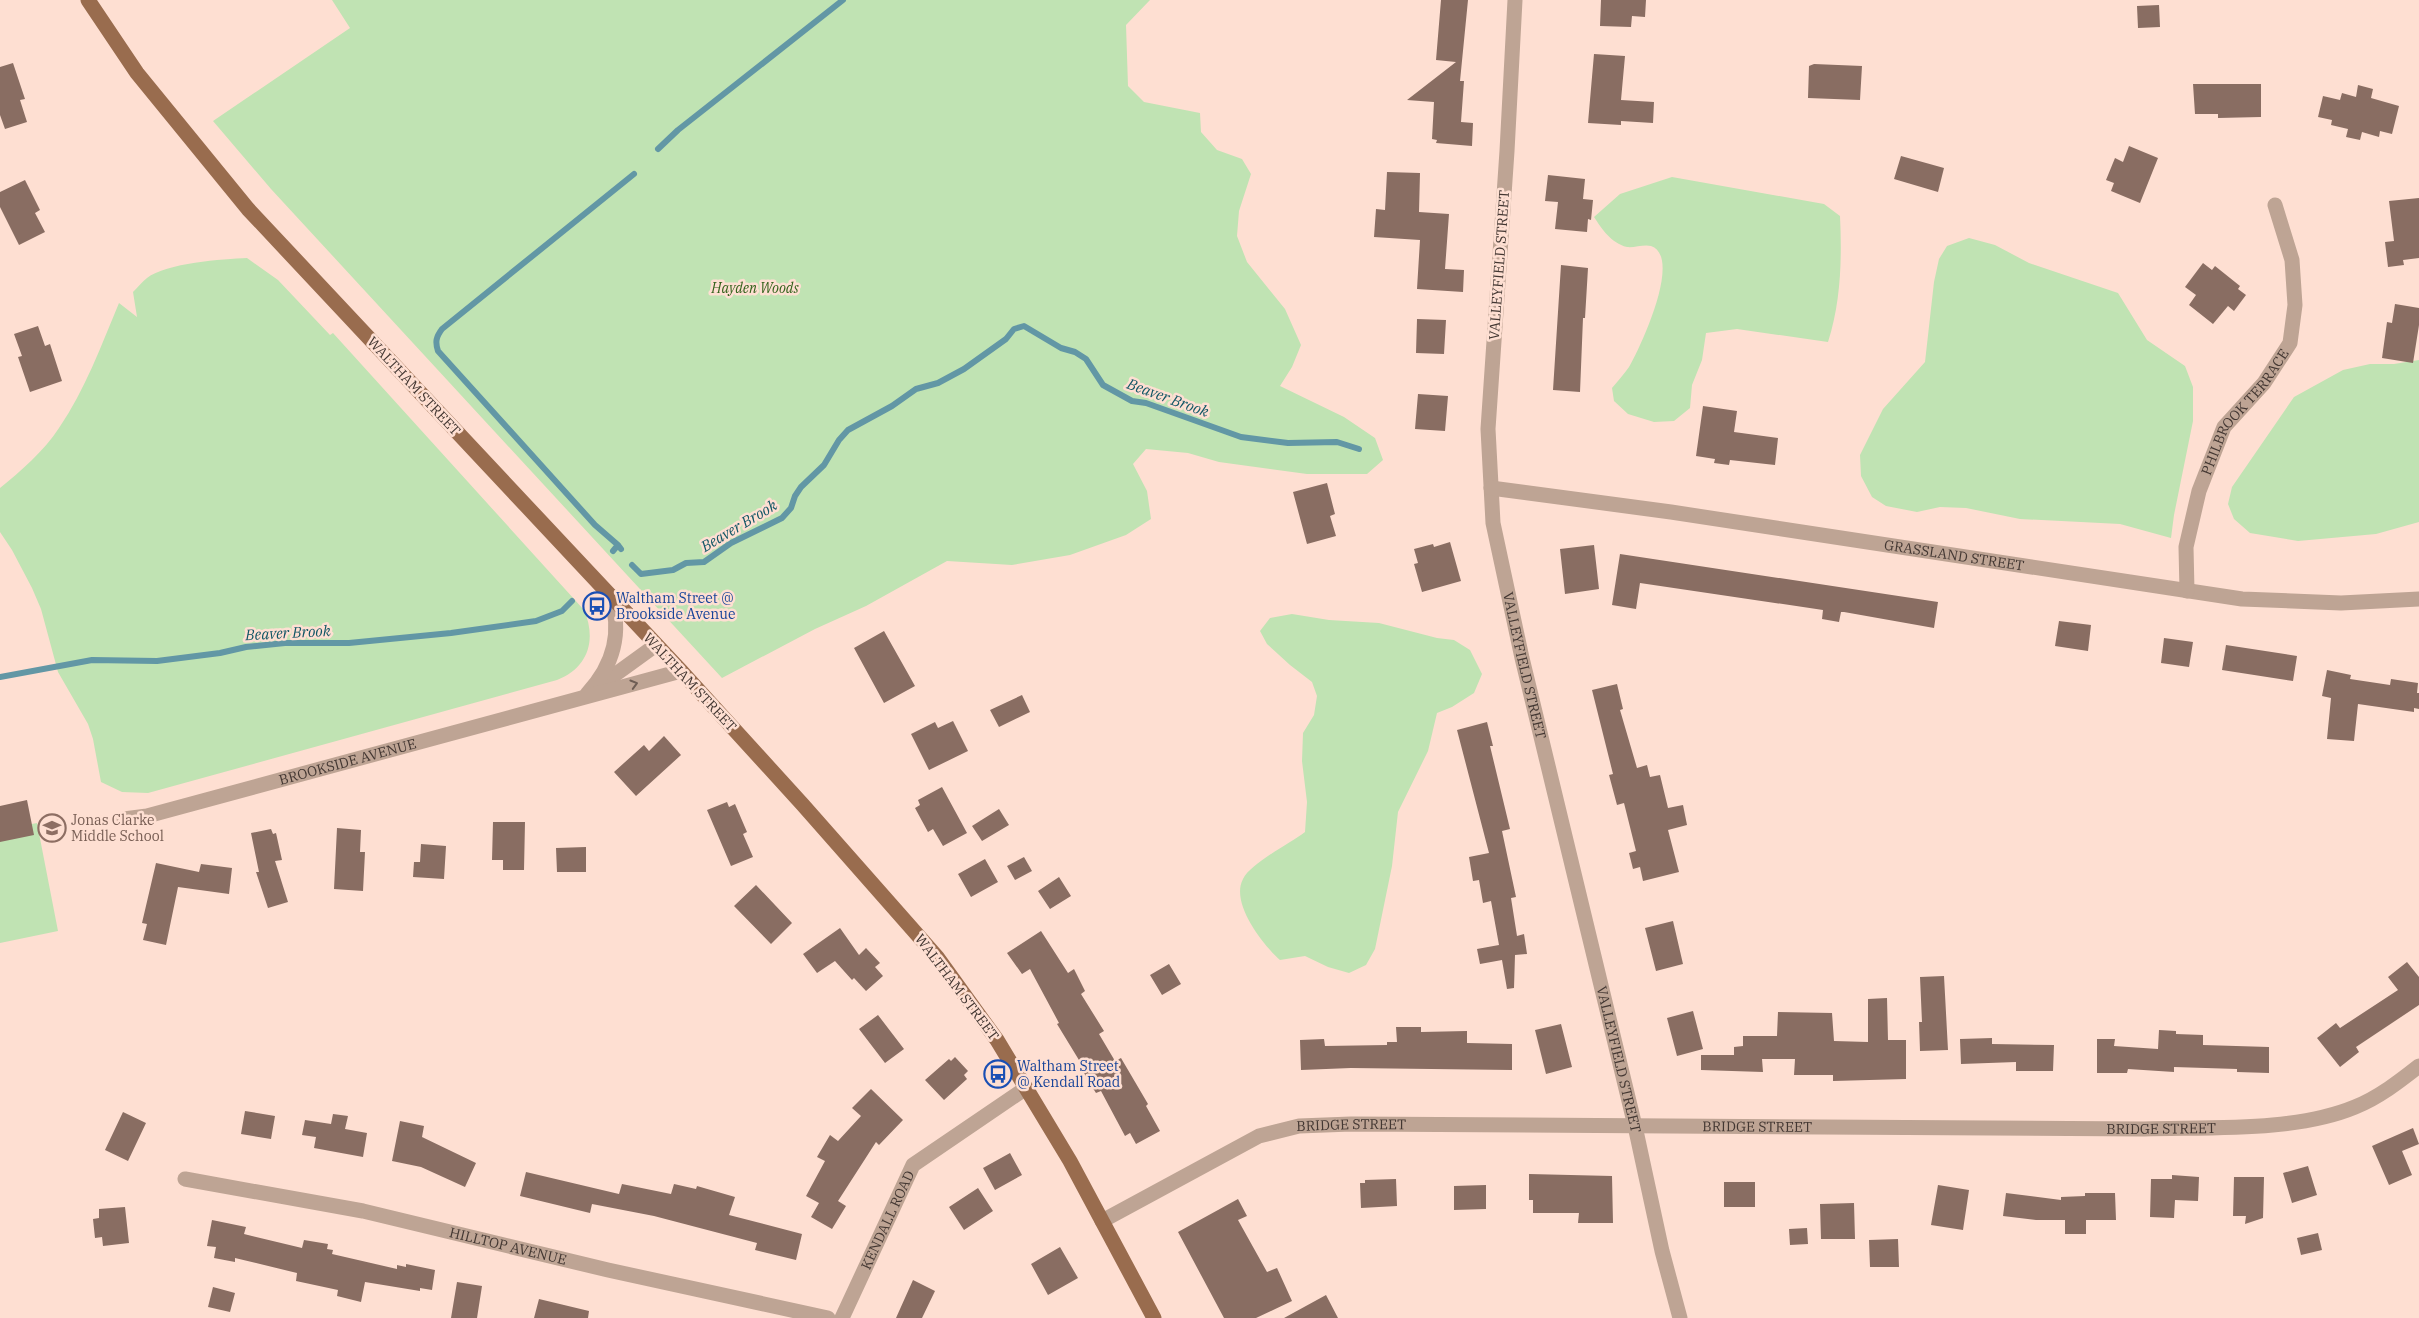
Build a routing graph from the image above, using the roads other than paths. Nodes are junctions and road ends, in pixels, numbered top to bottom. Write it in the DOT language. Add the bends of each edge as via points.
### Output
graph roads {
  1 [pos="88,0"];
  2 [pos="1515,0"];
  3 [pos="2275,205"];
  4 [pos="1491,488"];
  5 [pos="2188,591"];
  6 [pos="610,595"];
  7 [pos="2419,599"];
  8 [pos="656,645"];
  9 [pos="681,671"];
  10 [pos="587,694"];
  11 [pos="570,702"];
  12 [pos="124,819"];
  13 [pos="2419,1066"];
  14 [pos="1026,1088"];
  15 [pos="1635,1126"];
  16 [pos="185,1179"];
  17 [pos="1102,1221"];
  18 [pos="828,1318"];
  19 [pos="842,1318"];
  20 [pos="1154,1318"];
  21 [pos="1680,1318"];
  1 -- 6 [label="main road, WALTHAM STREET" via="136,73 248,209"];
  2 -- 4 [label="street, VALLEYFIELD STREET" via="1488,429"];
  3 -- 5 [label="street, PHILBROOK TERRACE" via="2292,260 2295,305 2290,342 2264,382 2224,427 2199,491 2186,547"];
  4 -- 5 [label="street, GRASSLAND STREET" via="1671,512"];
  4 -- 15 [label="street, VALLEYFIELD STREET" via="1493,523 1522,658"];
  5 -- 7 [label="street, GRASSLAND STREET" via="2242,599 2341,603"];
  6 -- 8 [label="main road, WALTHAM STREET"];
  6 -- 10 [label="street" via="616,622 613,650 603,674"];
  8 -- 9 [label="main road, WALTHAM STREET"];
  8 -- 10 [label="street, BROOKSIDE AVENUE"];
  11 -- 9 [label="street, BROOKSIDE AVENUE, one-way"];
  9 -- 14 [label="main road, WALTHAM STREET" via="918,936 997,1040"];
  10 -- 11 [label="street, BROOKSIDE AVENUE"];
  11 -- 12 [label="street, BROOKSIDE AVENUE" via="147,816"];
  13 -- 15 [label="street, BRIDGE STREET" via="2356,1107 2306,1121 2248,1126 2144,1129"];
  14 -- 17 [label="main road, WALTHAM STREET"];
  14 -- 19 [label="street, KENDALL ROAD" via="913,1165"];
  15 -- 17 [label="street, BRIDGE STREET" via="1299,1126 1259,1136"];
  15 -- 21 [label="street, VALLEYFIELD STREET"];
  16 -- 18 [label="street, HILLTOP AVENUE" via="363,1211 608,1270"];
  17 -- 20 [label="main road, WALTHAM STREET"];
}
